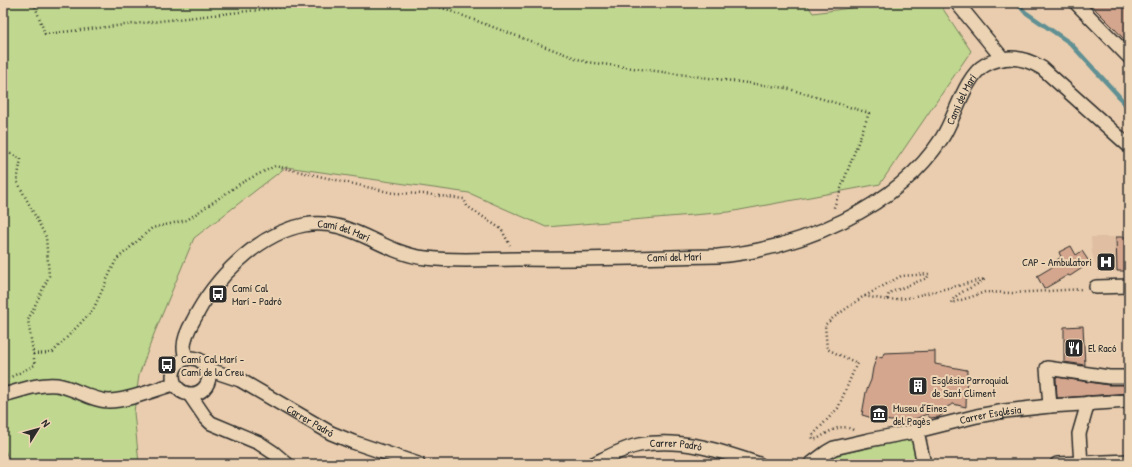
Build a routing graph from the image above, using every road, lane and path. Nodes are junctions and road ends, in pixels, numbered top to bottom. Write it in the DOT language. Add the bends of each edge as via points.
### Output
graph roads {
  1 [pos="34,3"];
  2 [pos="319,3"];
  3 [pos="429,3"];
  4 [pos="957,3"];
  5 [pos="1076,3"];
  6 [pos="1129,57"];
  7 [pos="1003,59"];
  8 [pos="1129,146"];
  9 [pos="3,150"];
  10 [pos="827,229"];
  11 [pos="1129,286"];
  12 [pos="1096,287"];
  13 [pos="864,296"];
  14 [pos="887,300"];
  15 [pos="186,359"];
  16 [pos="207,369"];
  17 [pos="1129,377"];
  18 [pos="3,381"];
  19 [pos="174,384"];
  20 [pos="3,395"];
  21 [pos="190,395"];
  22 [pos="1129,401"];
  23 [pos="1088,403"];
  24 [pos="1050,406"];
  25 [pos="917,431"];
  26 [pos="856,443"];
  27 [pos="1129,461"];
  28 [pos="287,464"];
  29 [pos="418,464"];
  30 [pos="593,464"];
  31 [pos="759,464"];
  32 [pos="811,464"];
  33 [pos="924,464"];
  34 [pos="1057,464"];
  35 [pos="1081,464"];
  36 [pos="1101,464"];
  1 -- 2 [label="path" via="45,34"];
  3 -- 10 [label="path" via="586,62 786,88 869,113"];
  4 -- 7 [label="street"];
  5 -- 6 [label="street"];
  7 -- 8 [label="street, Camí del Marí" via="1018,58 1042,68"];
  7 -- 10 [label="street, Camí del Marí" via="984,65 972,78 942,137 913,172 898,186"];
  9 -- 18 [label="path" via="21,159 17,181 46,237 49,276 28,320 35,365"];
  10 -- 15 [label="street, Camí del Marí" via="784,244 733,255 463,261 415,257 336,225 303,225 268,240 244,256 223,276 202,304 191,325 184,346"];
  11 -- 12 [label="street"];
  12 -- 14 [label="path" via="1020,293 985,292 950,303 952,299 985,279 907,298"];
  13 -- 14 [label="path"];
  13 -- 14 [label="path" via="901,276 929,274 927,278 889,293"];
  13 -- 26 [label="path" via="825,325 827,350 857,363 838,408 812,436 817,440 845,426 856,432"];
  15 -- 16 [label="street" via="195,358"];
  15 -- 19 [label="street" via="174,368"];
  16 -- 21 [label="street" via="207,385 200,392"];
  16 -- 29 [label="street, Carrer Padró" via="240,380 331,433"];
  17 -- 24 [label="street" via="1109,377 1047,368"];
  19 -- 20 [label="street" via="108,401 58,385 42,385"];
  19 -- 21 [label="street" via="181,392"];
  21 -- 28 [label="street" via="211,423 259,443"];
  22 -- 23 [label="street, Carrer Església"];
  23 -- 24 [label="street, Carrer Església"];
  23 -- 35 [label="street" via="1079,434"];
  24 -- 25 [label="street, Carrer Església" via="977,416"];
  25 -- 26 [label="street, Carrer Església"];
  25 -- 33 [label="street"];
  26 -- 32 [label="street, Carrer Església" via="827,452"];
  27 -- 36 [label="street"];
  30 -- 31 [label="street, Carrer Padró" via="628,448 667,443 701,445"];
  34 -- 35 [label="street"];
  35 -- 36 [label="street"];
}
